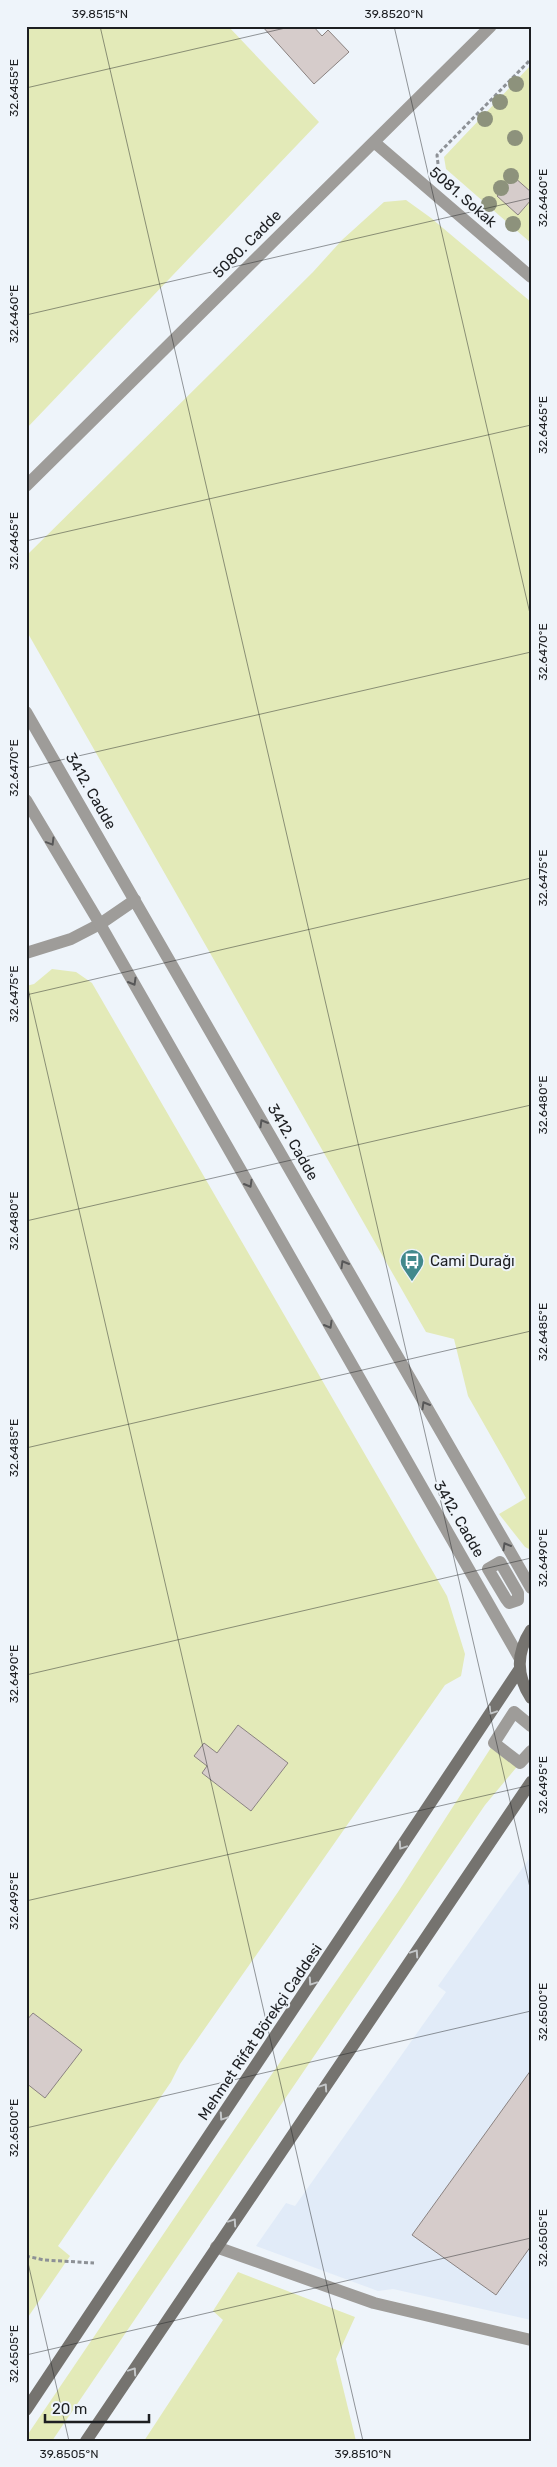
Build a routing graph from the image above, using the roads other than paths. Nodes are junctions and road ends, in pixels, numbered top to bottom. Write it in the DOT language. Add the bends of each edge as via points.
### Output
graph roads {
  1 [pos="491,26"];
  2 [pos="374,142"];
  3 [pos="531,277"];
  4 [pos="26,486"];
  5 [pos="26,712"];
  6 [pos="26,800"];
  7 [pos="135,900"];
  8 [pos="100,924"];
  9 [pos="26,953"];
  10 [pos="531,1588"];
  11 [pos="531,1630"];
  12 [pos="519,1657"];
  13 [pos="519,1670"];
  14 [pos="531,1698"];
  15 [pos="531,1726"];
  16 [pos="531,1751"];
  17 [pos="531,1782"];
  18 [pos="216,2247"];
  19 [pos="531,2340"];
  20 [pos="26,2410"];
  21 [pos="86,2441"];
  1 -- 2 [label="street, 5080. Cadde"];
  2 -- 3 [label="street, 5081. Sokak"];
  2 -- 4 [label="street, 5080. Cadde"];
  5 -- 7 [label="street, 3412. Cadde"];
  6 -- 8 [label="street, 3412. Cadde, one-way"];
  7 -- 8 [label="street"];
  10 -- 7 [label="street, 3412. Cadde, one-way"];
  8 -- 9 [label="street" via="71,939"];
  8 -- 12 [label="street, 3412. Cadde, one-way"];
  11 -- 12 [label="main road"];
  12 -- 13 [label="main road"];
  13 -- 14 [label="main road" via="523,1686"];
  13 -- 20 [label="main road, Mehmet Rifat Börekçi Caddesi, one-way"];
  15 -- 16 [label="street" via="514,1712 494,1743 520,1763"];
  18 -- 17 [label="main road, one-way"];
  18 -- 19 [label="street" via="374,2303"];
  21 -- 18 [label="main road, one-way"];
}
